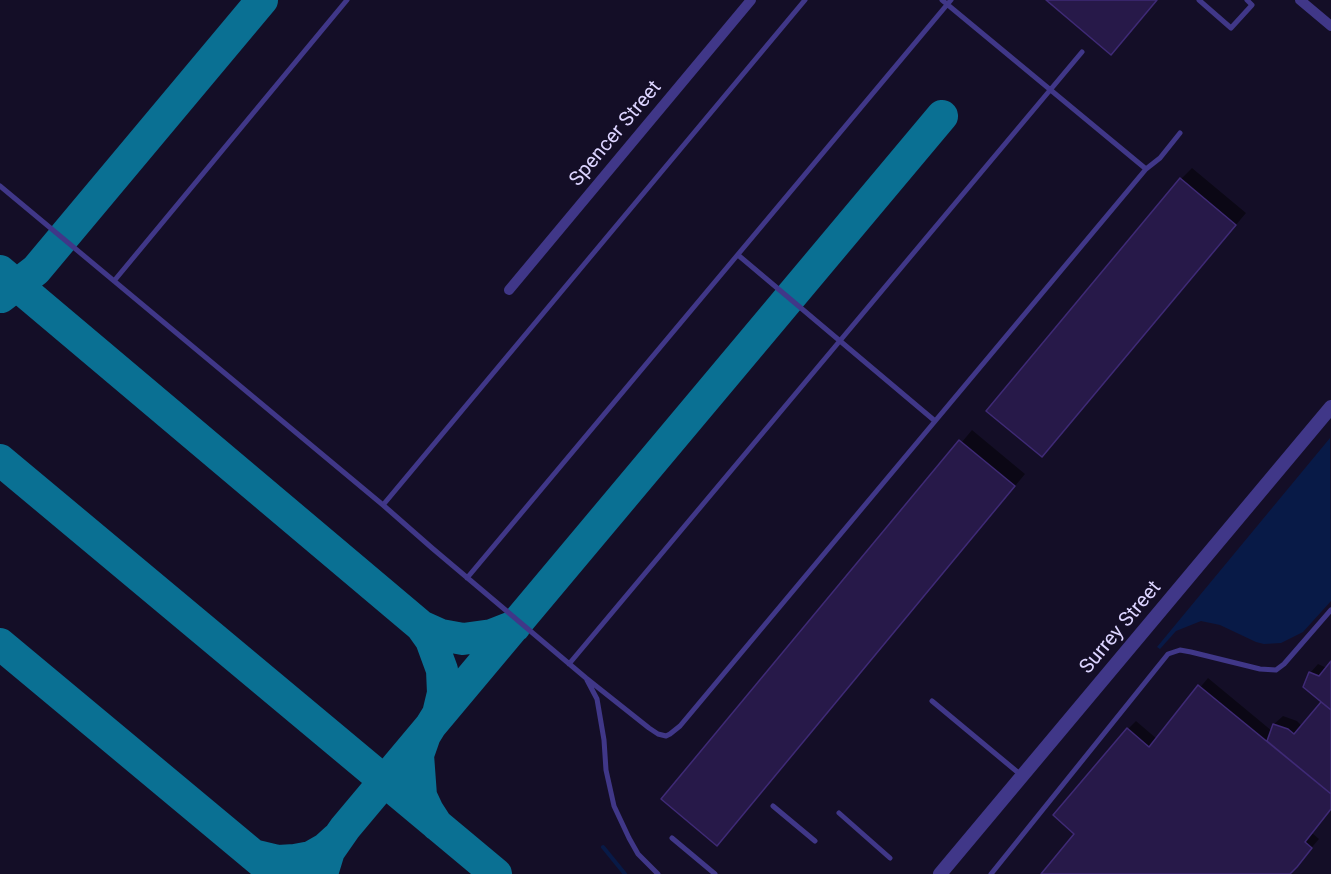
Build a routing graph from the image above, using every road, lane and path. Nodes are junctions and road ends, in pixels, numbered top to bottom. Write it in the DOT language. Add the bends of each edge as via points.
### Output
graph roads {
  1 [pos="347,0"];
  2 [pos="751,0"];
  3 [pos="805,0"];
  4 [pos="1199,0"];
  5 [pos="1247,0"];
  6 [pos="1300,0"];
  7 [pos="947,1"];
  8 [pos="1331,26"];
  9 [pos="1082,52"];
  10 [pos="1050,90"];
  11 [pos="1180,133"];
  12 [pos="1146,169"];
  13 [pos="0,186"];
  14 [pos="738,255"];
  15 [pos="114,281"];
  16 [pos="509,290"];
  17 [pos="840,341"];
  18 [pos="1331,407"];
  19 [pos="935,421"];
  20 [pos="383,505"];
  21 [pos="467,578"];
  22 [pos="1331,610"];
  23 [pos="569,664"];
  24 [pos="586,678"];
  25 [pos="932,701"];
  26 [pos="1023,776"];
  27 [pos="772,806"];
  28 [pos="839,813"];
  29 [pos="672,838"];
  30 [pos="815,841"];
  31 [pos="890,858"];
  32 [pos="658,874"];
  33 [pos="715,874"];
  34 [pos="940,874"];
  35 [pos="991,874"];
  1 -- 15 [label="lane"];
  2 -- 16 [label="street, Spencer Street"];
  3 -- 20 [label="lane"];
  4 -- 5 [label="lane" via="1232,28 1252,5"];
  6 -- 8 [label="street"];
  7 -- 10 [label="lane"];
  7 -- 14 [label="lane"];
  9 -- 10 [label="lane"];
  10 -- 12 [label="lane"];
  10 -- 17 [label="lane"];
  11 -- 12 [label="lane" via="1161,158"];
  12 -- 19 [label="lane"];
  13 -- 15 [label="lane"];
  14 -- 17 [label="lane"];
  14 -- 21 [label="lane"];
  15 -- 20 [label="lane"];
  17 -- 19 [label="lane"];
  17 -- 23 [label="lane"];
  18 -- 26 [label="street, Surrey Street"];
  19 -- 24 [label="lane" via="670,734 658,734"];
  20 -- 21 [label="lane"];
  21 -- 23 [label="lane"];
  22 -- 35 [label="lane" via="1276,670 1191,652 1168,654"];
  23 -- 24 [label="lane"];
  24 -- 32 [label="lane" via="597,699 615,806 638,854"];
  25 -- 26 [label="lane"];
  26 -- 34 [label="street, Surrey Street"];
  27 -- 30 [label="lane"];
  28 -- 31 [label="lane"];
  29 -- 33 [label="lane"];
}
